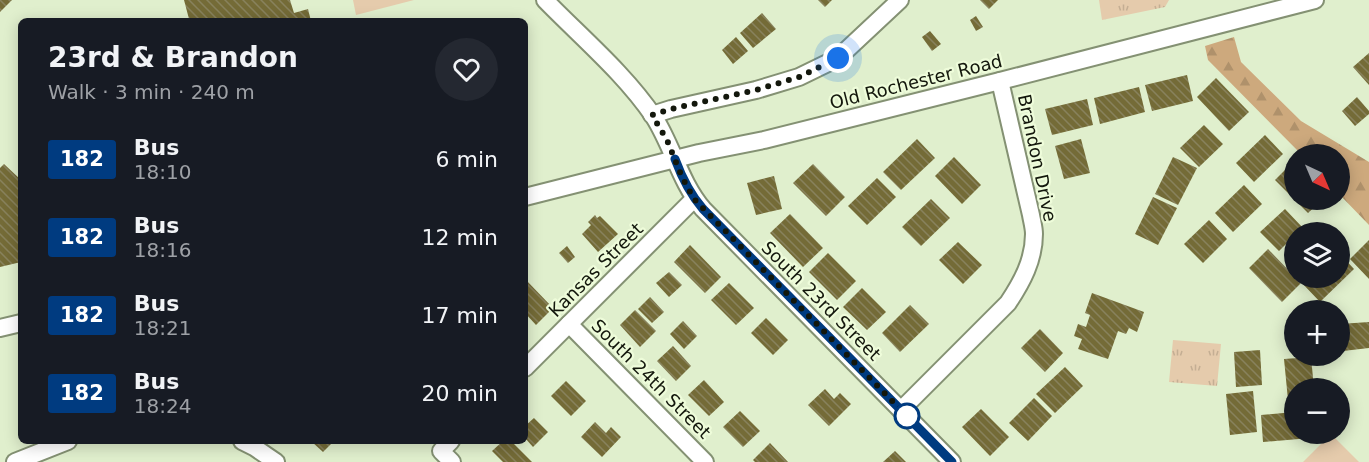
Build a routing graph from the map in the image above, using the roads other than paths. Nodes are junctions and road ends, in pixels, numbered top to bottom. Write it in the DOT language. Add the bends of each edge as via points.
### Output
graph roads {
  1 [pos="545,0"];
  2 [pos="900,0"];
  3 [pos="1315,0"];
  4 [pos="1000,81"];
  5 [pos="652,115"];
  6 [pos="675,159"];
  7 [pos="528,197"];
  8 [pos="694,199"];
  9 [pos="18,324"];
  10 [pos="569,324"];
  11 [pos="0,328"];
  12 [pos="528,365"];
  13 [pos="901,410"];
  14 [pos="60,444"];
  15 [pos="248,444"];
  16 [pos="15,462"];
  17 [pos="276,462"];
  18 [pos="705,462"];
  19 [pos="952,462"];
  1 -- 5 [label="street, South 23rd Street"];
  2 -- 5 [label="street" via="838,58 799,77"];
  3 -- 4 [label="street, Old Rochester Road"];
  4 -- 6 [label="street, Old Rochester Road"];
  4 -- 13 [label="street, Brandon Drive" via="1034,235 1030,263 1008,303"];
  5 -- 6 [label="street, South 23rd Street"];
  6 -- 7 [label="street, Old Rochester Road"];
  6 -- 8 [label="street, South 23rd Street"];
  8 -- 10 [label="street, Kansas Street"];
  8 -- 13 [label="street, South 23rd Street"];
  9 -- 11 [label="street"];
  10 -- 12 [label="street, Kansas Street"];
  10 -- 18 [label="street, South 24th Street"];
  13 -- 19 [label="street, South 23rd Street"];
  14 -- 16 [label="street"];
  15 -- 17 [label="street"];
}
